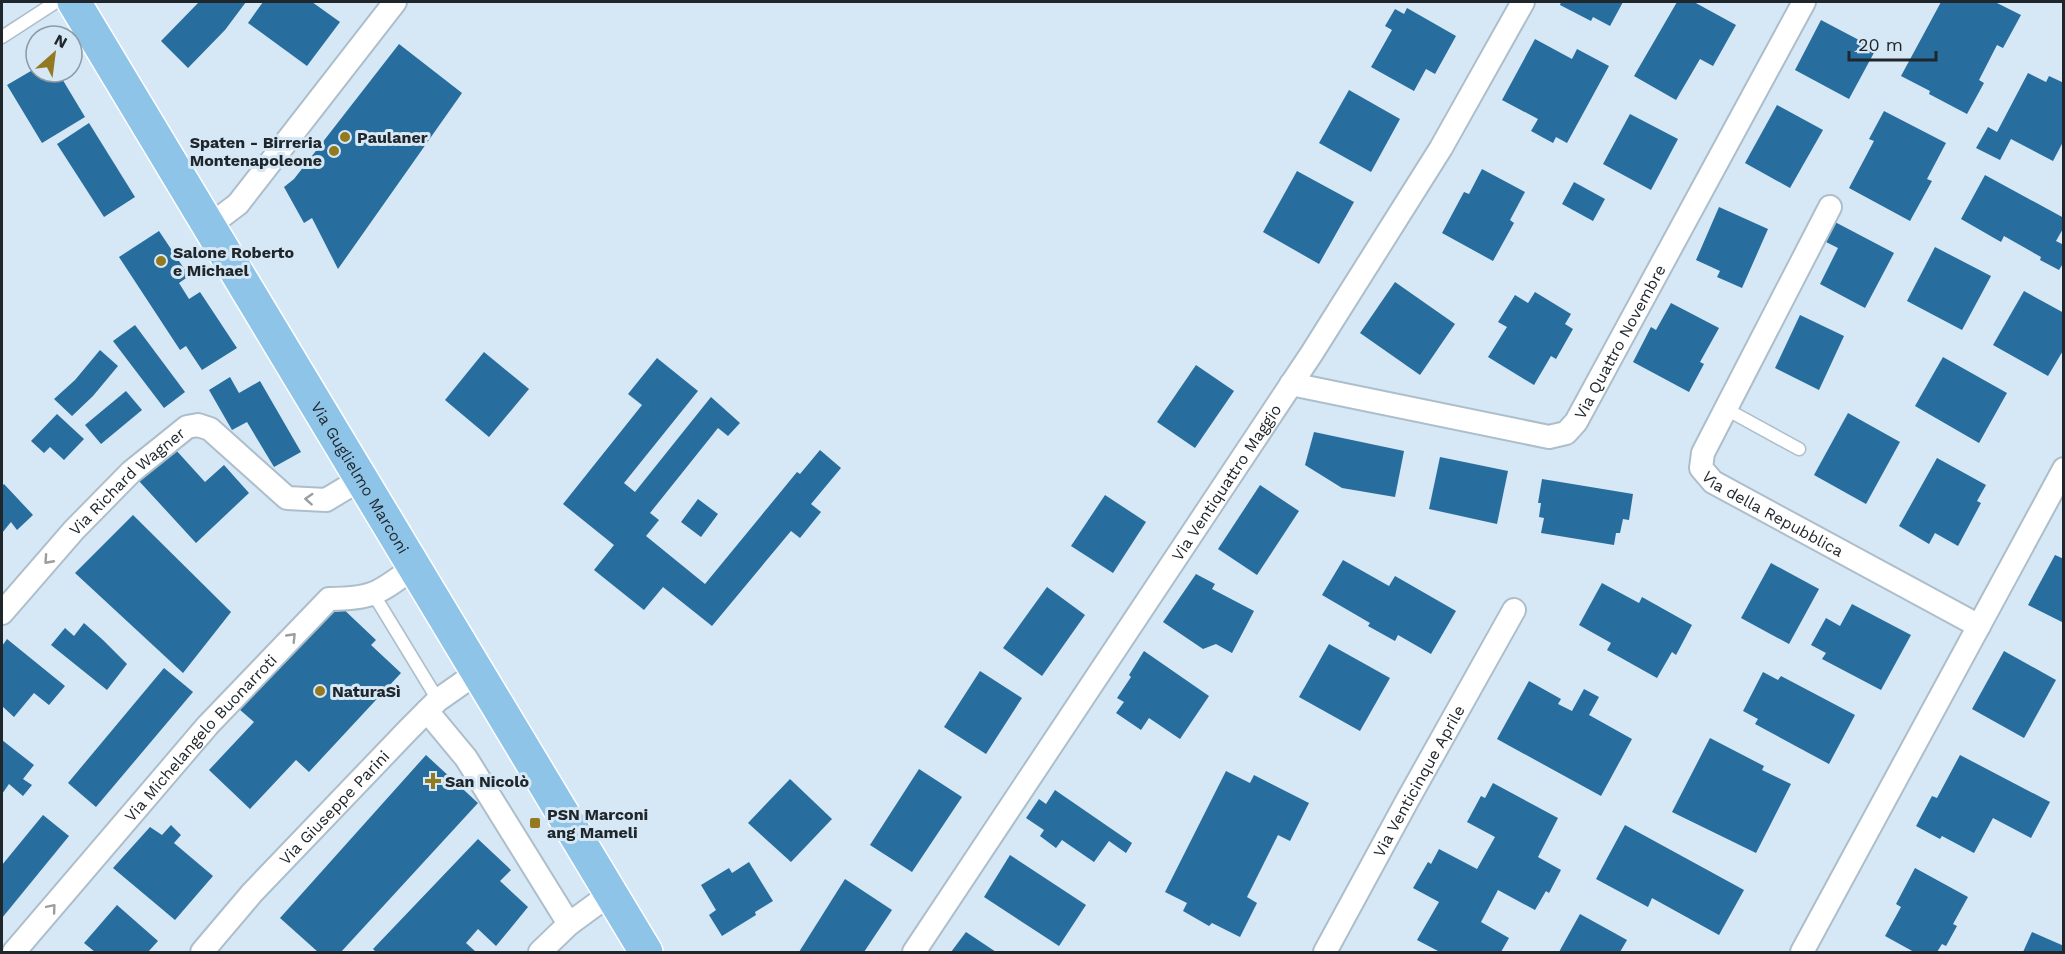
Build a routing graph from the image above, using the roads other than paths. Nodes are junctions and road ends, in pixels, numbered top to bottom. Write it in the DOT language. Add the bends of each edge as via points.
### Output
graph roads {
  1 [pos="56,2"];
  2 [pos="74,2"];
  3 [pos="395,2"];
  4 [pos="1523,2"];
  5 [pos="1804,2"];
  6 [pos="2,36"];
  7 [pos="1830,207"];
  8 [pos="209,226"];
  9 [pos="1291,384"];
  10 [pos="1726,410"];
  11 [pos="1799,449"];
  12 [pos="2064,469"];
  13 [pos="361,479"];
  14 [pos="414,567"];
  15 [pos="374,595"];
  16 [pos="1514,610"];
  17 [pos="2,613"];
  18 [pos="1978,626"];
  19 [pos="478,672"];
  20 [pos="433,706"];
  21 [pos="610,894"];
  22 [pos="569,924"];
  23 [pos="14,952"];
  24 [pos="202,952"];
  25 [pos="540,952"];
  26 [pos="646,952"];
  27 [pos="914,952"];
  28 [pos="1324,952"];
  29 [pos="1802,952"];
  1 -- 6 [label="lane"];
  2 -- 8 [label="main road, Via Guglielmo Marconi"];
  3 -- 8 [label="street" via="238,204"];
  4 -- 9 [label="street, Via Ventiquattro Maggio" via="1441,147"];
  5 -- 9 [label="street, Via Quattro Novembre" via="1576,422 1566,433 1549,437"];
  7 -- 10 [label="street, Via della Repubblica"];
  8 -- 13 [label="main road, Via Guglielmo Marconi"];
  9 -- 27 [label="street, Via Ventiquattro Maggio"];
  10 -- 11 [label="lane"];
  10 -- 18 [label="street, Via della Repubblica" via="1703,453 1701,468 1713,482"];
  12 -- 18 [label="street"];
  13 -- 14 [label="main road, Via Guglielmo Marconi"];
  13 -- 17 [label="street, Via Richard Wagner, one-way" via="326,500 287,498 210,429 187,427 131,472"];
  14 -- 15 [label="street, Via Michelangelo Buonarroti"];
  14 -- 19 [label="main road, Via Guglielmo Marconi"];
  15 -- 20 [label="lane"];
  23 -- 15 [label="street, Via Michelangelo Buonarroti, one-way" via="208,725 329,599"];
  16 -- 28 [label="street, Via Venticinque Aprile"];
  18 -- 29 [label="street"];
  19 -- 20 [label="street, Via Giuseppe Parini"];
  19 -- 21 [label="main road, Via Guglielmo Marconi"];
  20 -- 22 [label="street"];
  20 -- 24 [label="street, Via Giuseppe Parini" via="252,893"];
  21 -- 22 [label="street"];
  21 -- 26 [label="main road, Via Guglielmo Marconi"];
  22 -- 25 [label="street"];
}
